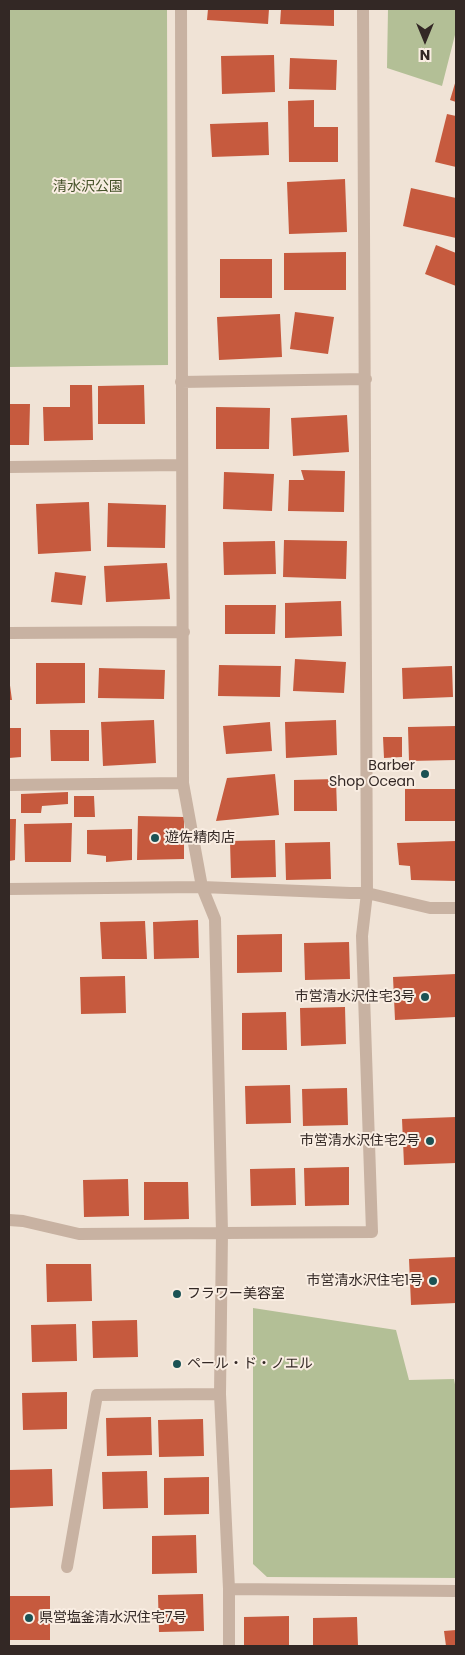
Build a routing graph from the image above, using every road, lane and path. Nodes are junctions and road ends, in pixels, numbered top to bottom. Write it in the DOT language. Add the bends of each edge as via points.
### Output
graph roads {
  1 [pos="181,9"];
  2 [pos="363,9"];
  3 [pos="366,379"];
  4 [pos="181,382"];
  5 [pos="181,464"];
  6 [pos="9,467"];
  7 [pos="184,632"];
  8 [pos="9,633"];
  9 [pos="183,783"];
  10 [pos="9,785"];
  11 [pos="202,887"];
  12 [pos="9,889"];
  13 [pos="368,894"];
  14 [pos="456,908"];
  15 [pos="9,1220"];
  16 [pos="222,1233"];
  17 [pos="220,1394"];
  18 [pos="67,1567"];
  19 [pos="229,1589"];
  20 [pos="456,1590"];
  21 [pos="229,1646"];
  1 -- 4 [label="street"];
  2 -- 3 [label="street"];
  3 -- 4 [label="street"];
  3 -- 13 [label="street"];
  4 -- 5 [label="street"];
  5 -- 6 [label="street"];
  5 -- 7 [label="street"];
  7 -- 8 [label="street"];
  7 -- 9 [label="street"];
  9 -- 10 [label="street"];
  9 -- 11 [label="street"];
  11 -- 12 [label="street"];
  11 -- 13 [label="street"];
  11 -- 16 [label="street" via="215,919"];
  13 -- 14 [label="street" via="430,908"];
  13 -- 16 [label="street" via="362,936 372,1232"];
  15 -- 16 [label="street" via="79,1234"];
  16 -- 17 [label="street"];
  17 -- 18 [label="street" via="97,1395"];
  17 -- 19 [label="street"];
  19 -- 20 [label="street"];
  19 -- 21 [label="street"];
}
